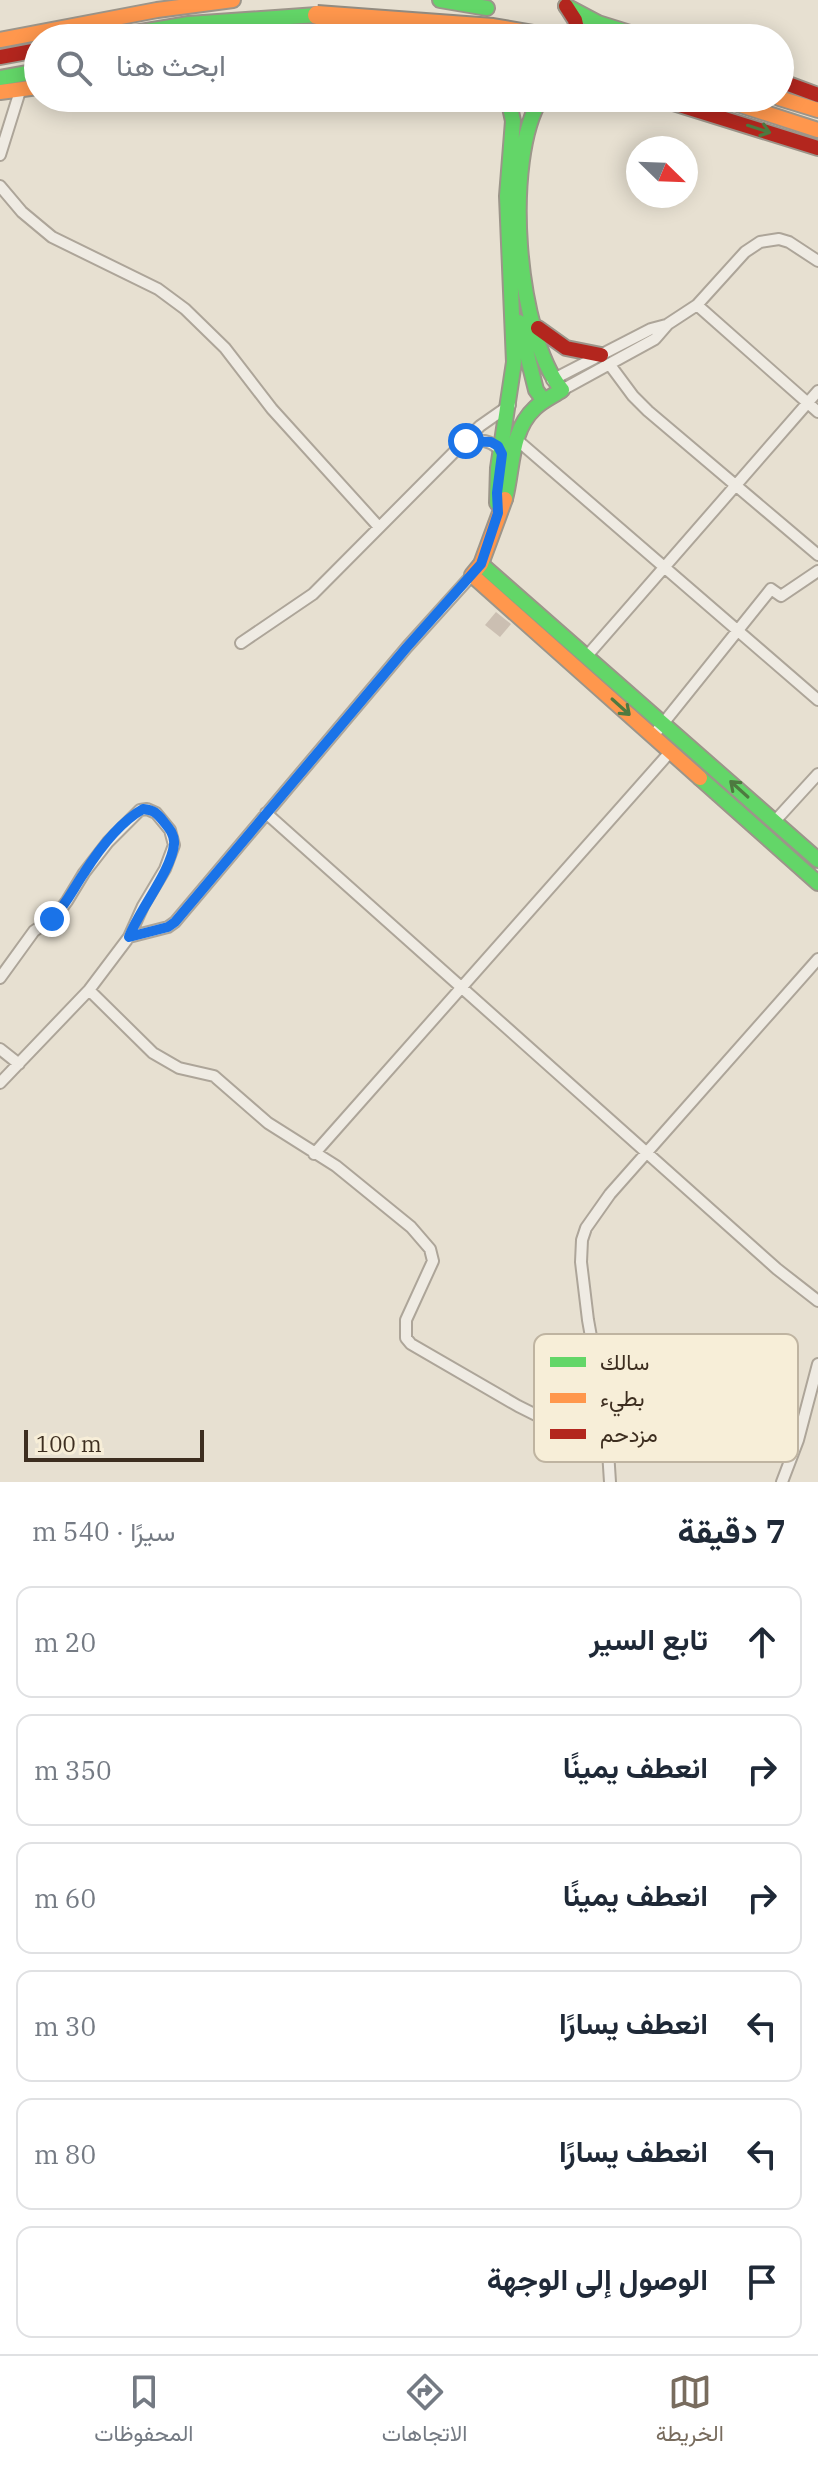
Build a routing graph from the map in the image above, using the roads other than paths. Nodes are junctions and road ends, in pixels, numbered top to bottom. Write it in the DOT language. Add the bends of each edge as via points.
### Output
graph roads {
  1 [pos="233,0"];
  2 [pos="440,0"];
  3 [pos="563,3"];
  4 [pos="491,4"];
  5 [pos="84,24"];
  6 [pos="189,24"];
  7 [pos="316,24"];
  8 [pos="479,24"];
  9 [pos="576,24"];
  10 [pos="601,24"];
  11 [pos="24,35"];
  12 [pos="0,40"];
  13 [pos="24,53"];
  14 [pos="0,57"];
  15 [pos="24,74"];
  16 [pos="0,78"];
  17 [pos="794,86"];
  18 [pos="24,90"];
  19 [pos="0,92"];
  20 [pos="818,95"];
  21 [pos="24,100"];
  22 [pos="794,103"];
  23 [pos="818,110"];
  24 [pos="511,112"];
  25 [pos="535,112"];
  26 [pos="702,112"];
  27 [pos="762,112"];
  28 [pos="818,130"];
  29 [pos="818,148"];
  30 [pos="0,155"];
  31 [pos="0,186"];
  32 [pos="818,261"];
  33 [pos="513,303"];
  34 [pos="697,305"];
  35 [pos="534,324"];
  36 [pos="605,360"];
  37 [pos="549,390"];
  38 [pos="818,391"];
  39 [pos="808,403"];
  40 [pos="510,405"];
  41 [pos="818,412"];
  42 [pos="516,439"];
  43 [pos="466,441"];
  44 [pos="502,454"];
  45 [pos="735,486"];
  46 [pos="498,513"];
  47 [pos="378,526"];
  48 [pos="818,555"];
  49 [pos="664,567"];
  50 [pos="477,569"];
  51 [pos="818,571"];
  52 [pos="738,631"];
  53 [pos="241,643"];
  54 [pos="586,657"];
  55 [pos="818,700"];
  56 [pos="659,729"];
  57 [pos="671,751"];
  58 [pos="818,774"];
  59 [pos="266,813"];
  60 [pos="775,821"];
  61 [pos="818,860"];
  62 [pos="818,883"];
  63 [pos="129,937"];
  64 [pos="818,959"];
  65 [pos="0,978"];
  66 [pos="462,987"];
  67 [pos="89,990"];
  68 [pos="0,1049"];
  69 [pos="19,1064"];
  70 [pos="0,1083"];
  71 [pos="646,1152"];
  72 [pos="314,1154"];
  73 [pos="818,1302"];
  74 [pos="592,1334"];
  75 [pos="818,1364"];
  76 [pos="534,1414"];
  77 [pos="800,1431"];
  78 [pos="798,1437"];
  79 [pos="609,1462"];
  80 [pos="789,1462"];
  81 [pos="610,1482"];
  82 [pos="782,1482"];
  1 -- 5 [label="main road"];
  2 -- 4 [label="main road"];
  3 -- 9 [label="main road"];
  3 -- 10 [label="main road"];
  4 -- 8 [label="main road"];
  6 -- 7 [label="main road"];
  11 -- 12 [label="main road"];
  13 -- 14 [label="main road"];
  15 -- 16 [label="main road"];
  17 -- 20 [label="main road"];
  18 -- 19 [label="main road"];
  21 -- 30 [label="street"];
  22 -- 23 [label="main road"];
  24 -- 33 [label="main road" via="507,207"];
  25 -- 35 [label="main road" via="527,131 518,206 519,254"];
  26 -- 29 [label="main road, one-way"];
  27 -- 28 [label="main road"];
  31 -- 47 [label="street" via="52,237 158,289 185,309"];
  32 -- 34 [label="street" via="789,242 760,242"];
  33 -- 37 [label="main road"];
  33 -- 40 [label="main road"];
  34 -- 36 [label="street"];
  34 -- 39 [label="street"];
  35 -- 36 [label="main road" via="562,348"];
  35 -- 37 [label="main road"];
  36 -- 37 [label="street"];
  36 -- 45 [label="street" via="641,403"];
  37 -- 40 [label="main road"];
  37 -- 42 [label="main road"];
  38 -- 39 [label="street"];
  39 -- 41 [label="street"];
  39 -- 45 [label="street"];
  40 -- 43 [label="street"];
  40 -- 44 [label="main road"];
  42 -- 46 [label="main road"];
  42 -- 49 [label="street"];
  43 -- 44 [label="street" via="491,442"];
  43 -- 47 [label="street"];
  44 -- 46 [label="main road"];
  45 -- 48 [label="street"];
  45 -- 49 [label="street"];
  46 -- 50 [label="main road"];
  47 -- 53 [label="street" via="313,594"];
  49 -- 52 [label="street"];
  49 -- 54 [label="street"];
  50 -- 54 [label="main road"];
  50 -- 56 [label="main road, one-way"];
  50 -- 59 [label="street"];
  51 -- 52 [label="street" via="781,596 771,589"];
  52 -- 55 [label="street"];
  52 -- 56 [label="street"];
  54 -- 56 [label="main road"];
  56 -- 57 [label="main road"];
  60 -- 56 [label="main road, one-way"];
  57 -- 62 [label="main road"];
  57 -- 66 [label="street"];
  58 -- 60 [label="street"];
  59 -- 63 [label="street" via="175,922"];
  59 -- 66 [label="street"];
  60 -- 61 [label="main road"];
  63 -- 65 [label="street" via="174,845 170,830 147,809 108,842 55,917 34,931"];
  63 -- 67 [label="street"];
  64 -- 71 [label="street"];
  66 -- 71 [label="street"];
  66 -- 72 [label="street"];
  67 -- 69 [label="street"];
  67 -- 72 [label="street" via="153,1053 179,1068 214,1076"];
  68 -- 69 [label="street"];
  69 -- 70 [label="street"];
  71 -- 73 [label="street"];
  71 -- 74 [label="street" via="592,1216 582,1240"];
  72 -- 76 [label="street" via="411,1227 430,1249 433,1261 406,1320 411,1344"];
  75 -- 77 [label="street"];
  77 -- 78 [label="street"];
  79 -- 81 [label="street"];
  80 -- 82 [label="street"];
}
